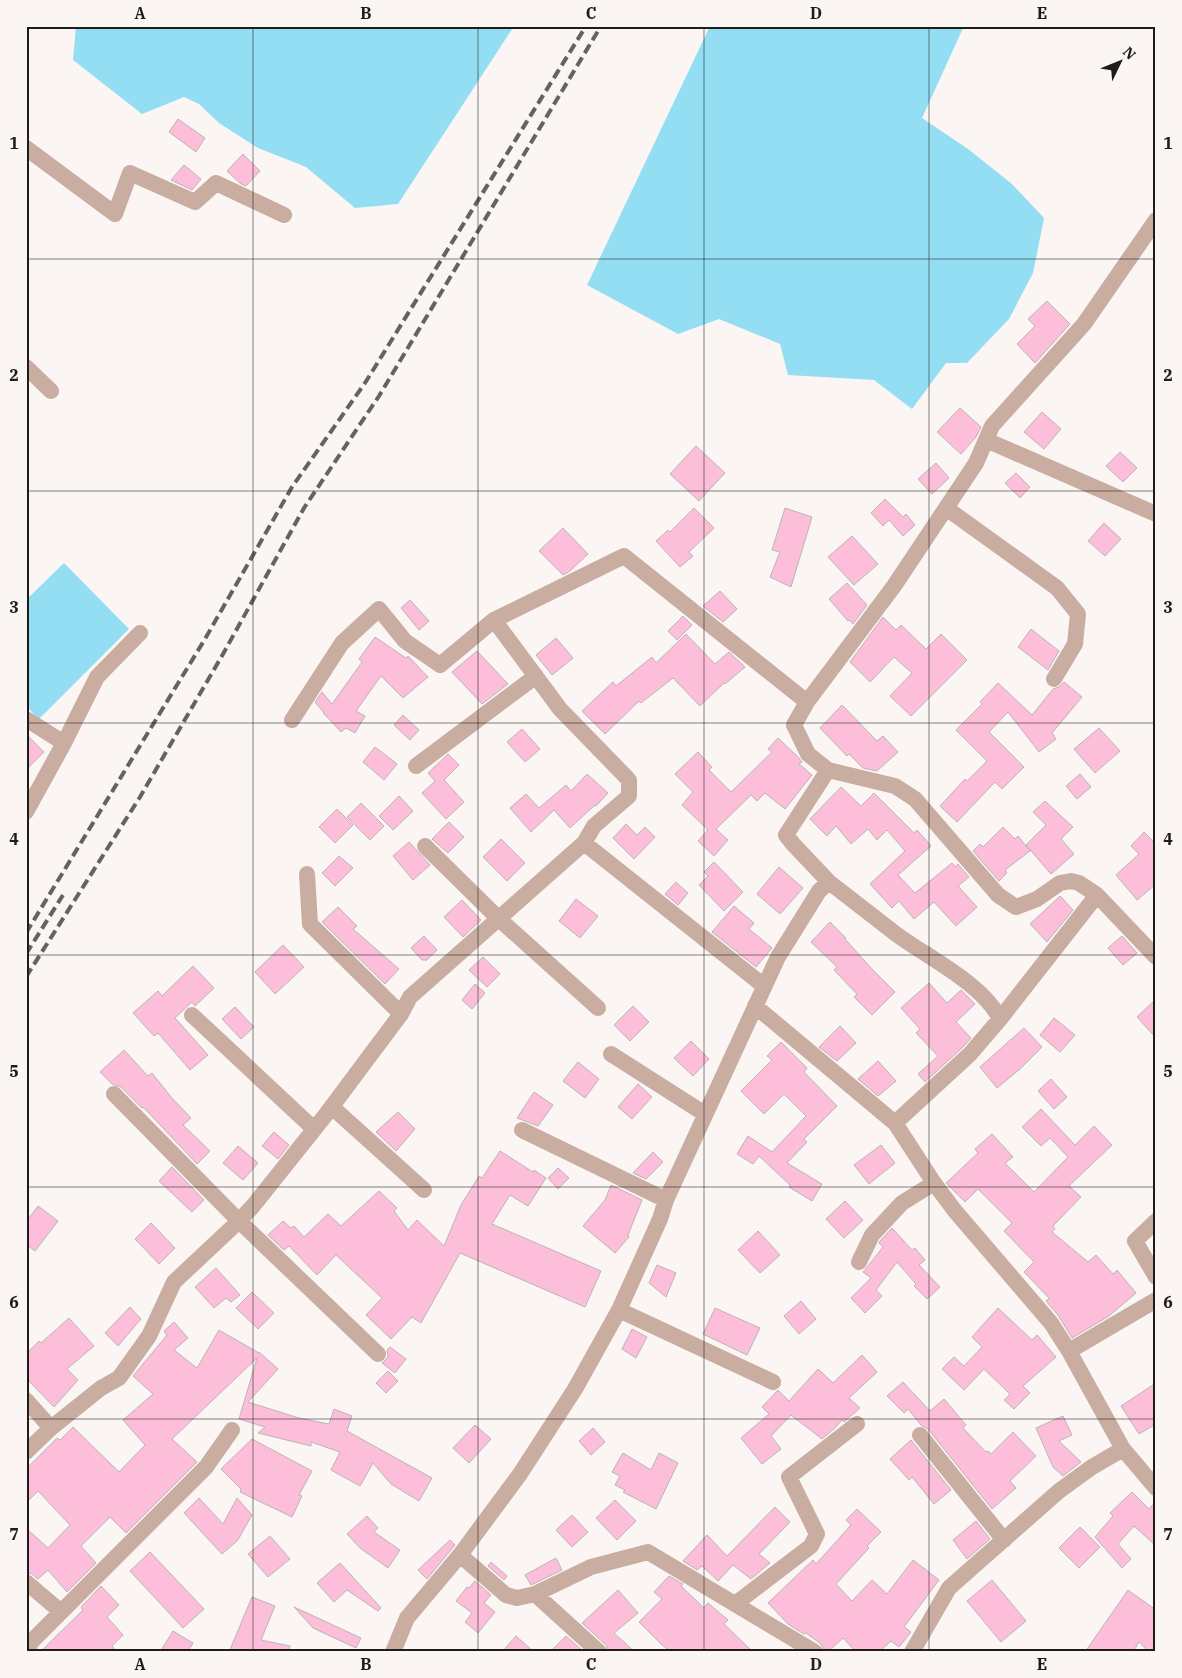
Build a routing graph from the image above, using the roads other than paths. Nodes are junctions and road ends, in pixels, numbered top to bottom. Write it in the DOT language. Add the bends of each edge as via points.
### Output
graph roads {
  1 [pos="26,148"];
  2 [pos="284,215"];
  3 [pos="1156,220"];
  4 [pos="26,367"];
  5 [pos="51,391"];
  6 [pos="986,440"];
  7 [pos="946,508"];
  8 [pos="1156,514"];
  9 [pos="494,620"];
  10 [pos="140,633"];
  11 [pos="536,676"];
  12 [pos="1054,679"];
  13 [pos="807,702"];
  14 [pos="26,719"];
  15 [pos="292,720"];
  16 [pos="64,744"];
  17 [pos="416,766"];
  18 [pos="828,770"];
  19 [pos="26,812"];
  20 [pos="584,843"];
  21 [pos="425,846"];
  22 [pos="307,874"];
  23 [pos="829,882"];
  24 [pos="1097,895"];
  25 [pos="499,919"];
  26 [pos="1156,957"];
  27 [pos="764,986"];
  28 [pos="755,1006"];
  29 [pos="598,1008"];
  30 [pos="401,1014"];
  31 [pos="192,1015"];
  32 [pos="1000,1019"];
  33 [pos="611,1054"];
  34 [pos="114,1094"];
  35 [pos="332,1106"];
  36 [pos="706,1114"];
  37 [pos="895,1123"];
  38 [pos="314,1129"];
  39 [pos="522,1130"];
  40 [pos="934,1183"];
  41 [pos="424,1190"];
  42 [pos="666,1200"];
  43 [pos="239,1221"];
  44 [pos="1156,1221"];
  45 [pos="859,1262"];
  46 [pos="1156,1276"];
  47 [pos="1156,1300"];
  48 [pos="619,1310"];
  49 [pos="1070,1351"];
  50 [pos="378,1354"];
  51 [pos="773,1382"];
  52 [pos="26,1400"];
  53 [pos="857,1424"];
  54 [pos="51,1428"];
  55 [pos="232,1430"];
  56 [pos="920,1436"];
  57 [pos="1123,1449"];
  58 [pos="26,1452"];
  59 [pos="1156,1488"];
  60 [pos="1004,1540"];
  61 [pos="460,1554"];
  62 [pos="26,1582"];
  63 [pos="535,1594"];
  64 [pos="735,1604"];
  65 [pos="60,1612"];
  66 [pos="27,1652"];
  67 [pos="393,1652"];
  68 [pos="599,1652"];
  69 [pos="815,1652"];
  70 [pos="912,1652"];
  1 -- 2 [label="street" via="115,214 130,173 196,202 216,183"];
  3 -- 6 [label="street" via="1084,324 992,426"];
  4 -- 5 [label="street"];
  6 -- 7 [label="street" via="976,463"];
  6 -- 8 [label="street"];
  7 -- 12 [label="street" via="1057,588 1078,614 1075,644"];
  7 -- 13 [label="street" via="894,586"];
  9 -- 11 [label="street"];
  9 -- 13 [label="street" via="624,556"];
  9 -- 15 [label="street" via="440,665 405,641 379,609 342,643"];
  10 -- 16 [label="street" via="97,677"];
  11 -- 17 [label="street"];
  11 -- 20 [label="street" via="560,709 629,780 629,796 594,826"];
  13 -- 18 [label="street" via="794,725 808,754"];
  14 -- 16 [label="street"];
  16 -- 19 [label="street"];
  18 -- 23 [label="street" via="786,834"];
  18 -- 24 [label="street" via="895,786 915,799 998,895 1016,907 1037,899 1060,883 1079,883"];
  20 -- 25 [label="street"];
  20 -- 27 [label="street"];
  21 -- 25 [label="street"];
  22 -- 30 [label="street" via="310,924"];
  23 -- 27 [label="street" via="819,891 788,940"];
  23 -- 32 [label="street" via="897,935 958,975 994,1007"];
  24 -- 26 [label="street"];
  24 -- 32 [label="street"];
  25 -- 29 [label="street"];
  25 -- 30 [label="street" via="410,997"];
  27 -- 28 [label="street"];
  28 -- 36 [label="street"];
  28 -- 37 [label="street"];
  30 -- 35 [label="street"];
  31 -- 38 [label="street"];
  32 -- 37 [label="street" via="970,1054"];
  33 -- 36 [label="street"];
  34 -- 43 [label="street"];
  35 -- 38 [label="street"];
  35 -- 41 [label="street"];
  36 -- 42 [label="street"];
  37 -- 40 [label="street"];
  38 -- 43 [label="street"];
  39 -- 42 [label="street"];
  40 -- 45 [label="street" via="902,1203 872,1235"];
  40 -- 49 [label="street" via="1051,1322"];
  42 -- 48 [label="street"];
  43 -- 50 [label="street"];
  43 -- 54 [label="street" via="174,1282 149,1336 119,1378 101,1388"];
  44 -- 46 [label="street" via="1135,1241"];
  47 -- 49 [label="street"];
  48 -- 51 [label="street"];
  48 -- 61 [label="street" via="575,1389 520,1474"];
  49 -- 57 [label="street"];
  52 -- 54 [label="street"];
  53 -- 64 [label="street" via="789,1477 816,1534 811,1546"];
  54 -- 58 [label="street"];
  55 -- 65 [label="street" via="206,1467"];
  56 -- 60 [label="street"];
  57 -- 59 [label="street"];
  57 -- 60 [label="street" via="1059,1491"];
  60 -- 70 [label="street" via="949,1588"];
  61 -- 63 [label="street" via="506,1595 517,1598"];
  61 -- 67 [label="street" via="407,1618"];
  62 -- 65 [label="street"];
  63 -- 64 [label="street" via="591,1567 648,1552"];
  63 -- 68 [label="street"];
  64 -- 69 [label="street"];
  65 -- 66 [label="street" via="31,1642"];
}
